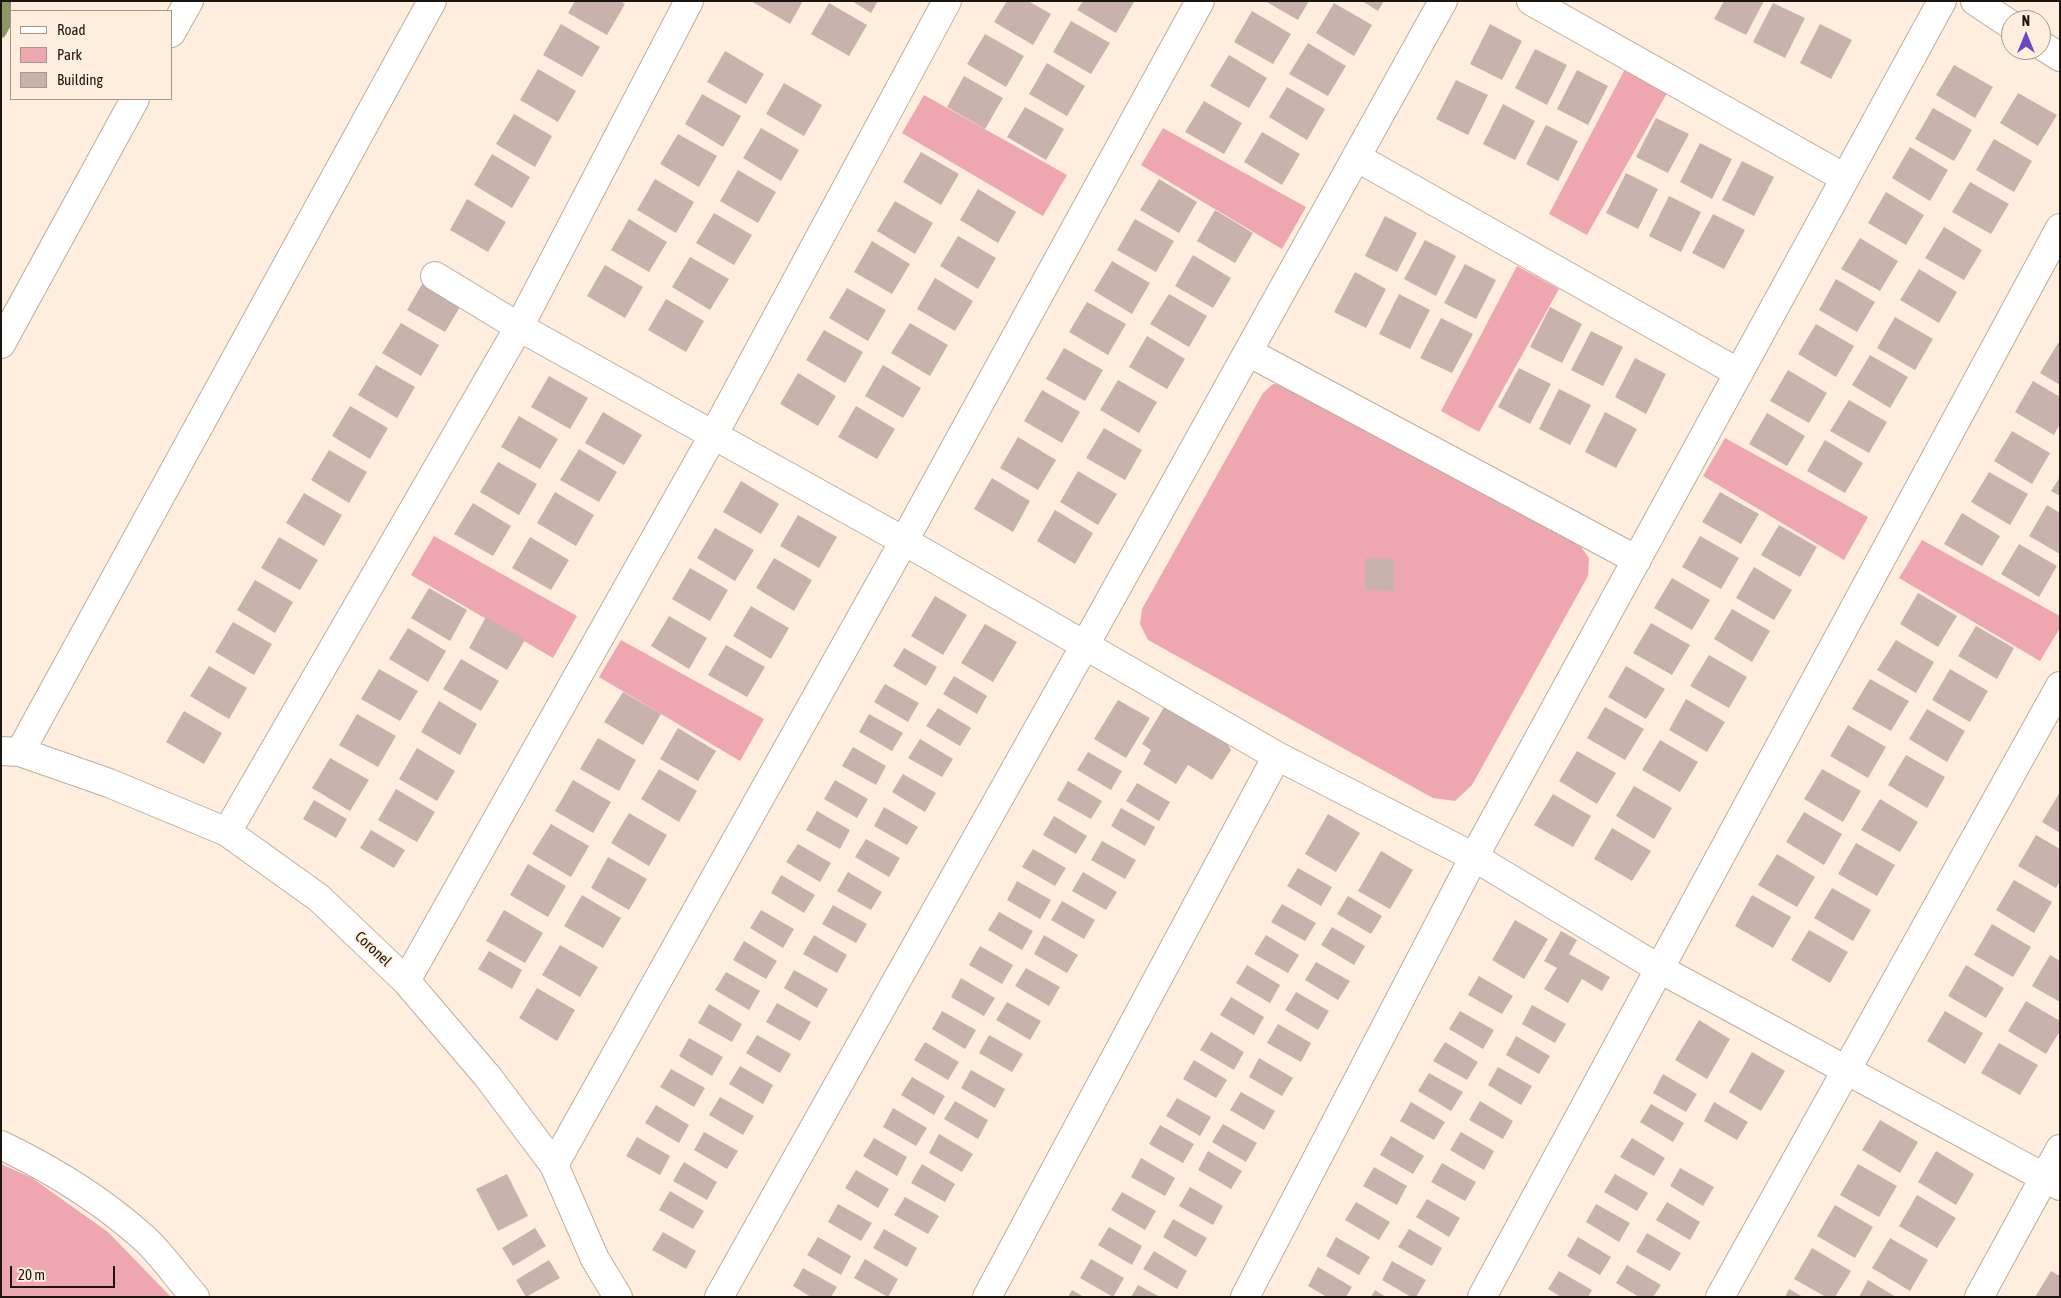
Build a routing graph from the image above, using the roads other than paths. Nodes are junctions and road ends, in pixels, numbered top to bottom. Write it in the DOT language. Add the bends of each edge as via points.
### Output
graph roads {
  1 [pos="189,1"];
  2 [pos="432,1"];
  3 [pos="689,1"];
  4 [pos="947,1"];
  5 [pos="1200,1"];
  6 [pos="1443,1"];
  7 [pos="1531,1"];
  8 [pos="1942,1"];
  9 [pos="1975,1"];
  10 [pos="2001,18"];
  11 [pos="172,31"];
  12 [pos="134,100"];
  13 [pos="1356,157"];
  14 [pos="1845,178"];
  15 [pos="2060,228"];
  16 [pos="435,276"];
  17 [pos="519,327"];
  18 [pos="1,344"];
  19 [pos="1248,352"];
  20 [pos="1739,373"];
  21 [pos="714,434"];
  22 [pos="904,541"];
  23 [pos="1637,560"];
  24 [pos="1085,645"];
  25 [pos="2060,686"];
  26 [pos="10,751"];
  27 [pos="1277,756"];
  28 [pos="227,832"];
  29 [pos="1474,857"];
  30 [pos="1658,968"];
  31 [pos="406,981"];
  32 [pos="1846,1070"];
  33 [pos="1,1145"];
  34 [pos="2060,1149"];
  35 [pos="554,1166"];
  36 [pos="2052,1182"];
  37 [pos="195,1297"];
  38 [pos="618,1297"];
  39 [pos="719,1297"];
  40 [pos="987,1297"];
  41 [pos="1245,1297"];
  42 [pos="1482,1297"];
  43 [pos="1720,1297"];
  44 [pos="1980,1297"];
  1 -- 11 [label="street"];
  2 -- 26 [label="street"];
  3 -- 17 [label="street"];
  4 -- 21 [label="street"];
  5 -- 22 [label="street"];
  6 -- 13 [label="street"];
  7 -- 14 [label="street"];
  8 -- 14 [label="street"];
  9 -- 10 [label="street"];
  12 -- 18 [label="street"];
  13 -- 19 [label="street"];
  13 -- 20 [label="street"];
  14 -- 20 [label="street"];
  15 -- 30 [label="street"];
  16 -- 17 [label="street"];
  17 -- 21 [label="street"];
  17 -- 28 [label="street"];
  19 -- 23 [label="street"];
  19 -- 24 [label="street"];
  20 -- 23 [label="street"];
  21 -- 22 [label="street"];
  21 -- 31 [label="street"];
  22 -- 24 [label="street"];
  22 -- 35 [label="street"];
  23 -- 29 [label="street"];
  24 -- 27 [label="street"];
  24 -- 39 [label="street"];
  25 -- 32 [label="street"];
  26 -- 28 [label="street, Coronel" via="109,783"];
  27 -- 29 [label="street"];
  27 -- 40 [label="street"];
  28 -- 31 [label="street, Coronel" via="318,898"];
  29 -- 30 [label="street"];
  29 -- 41 [label="street"];
  30 -- 32 [label="street"];
  30 -- 42 [label="street"];
  31 -- 35 [label="street, Coronel" via="488,1077"];
  32 -- 36 [label="street"];
  32 -- 43 [label="street"];
  33 -- 37 [label="street" via="44,1166 107,1208 146,1240"];
  34 -- 36 [label="street"];
  35 -- 38 [label="street, Coronel" via="595,1259"];
  36 -- 44 [label="street"];
}
